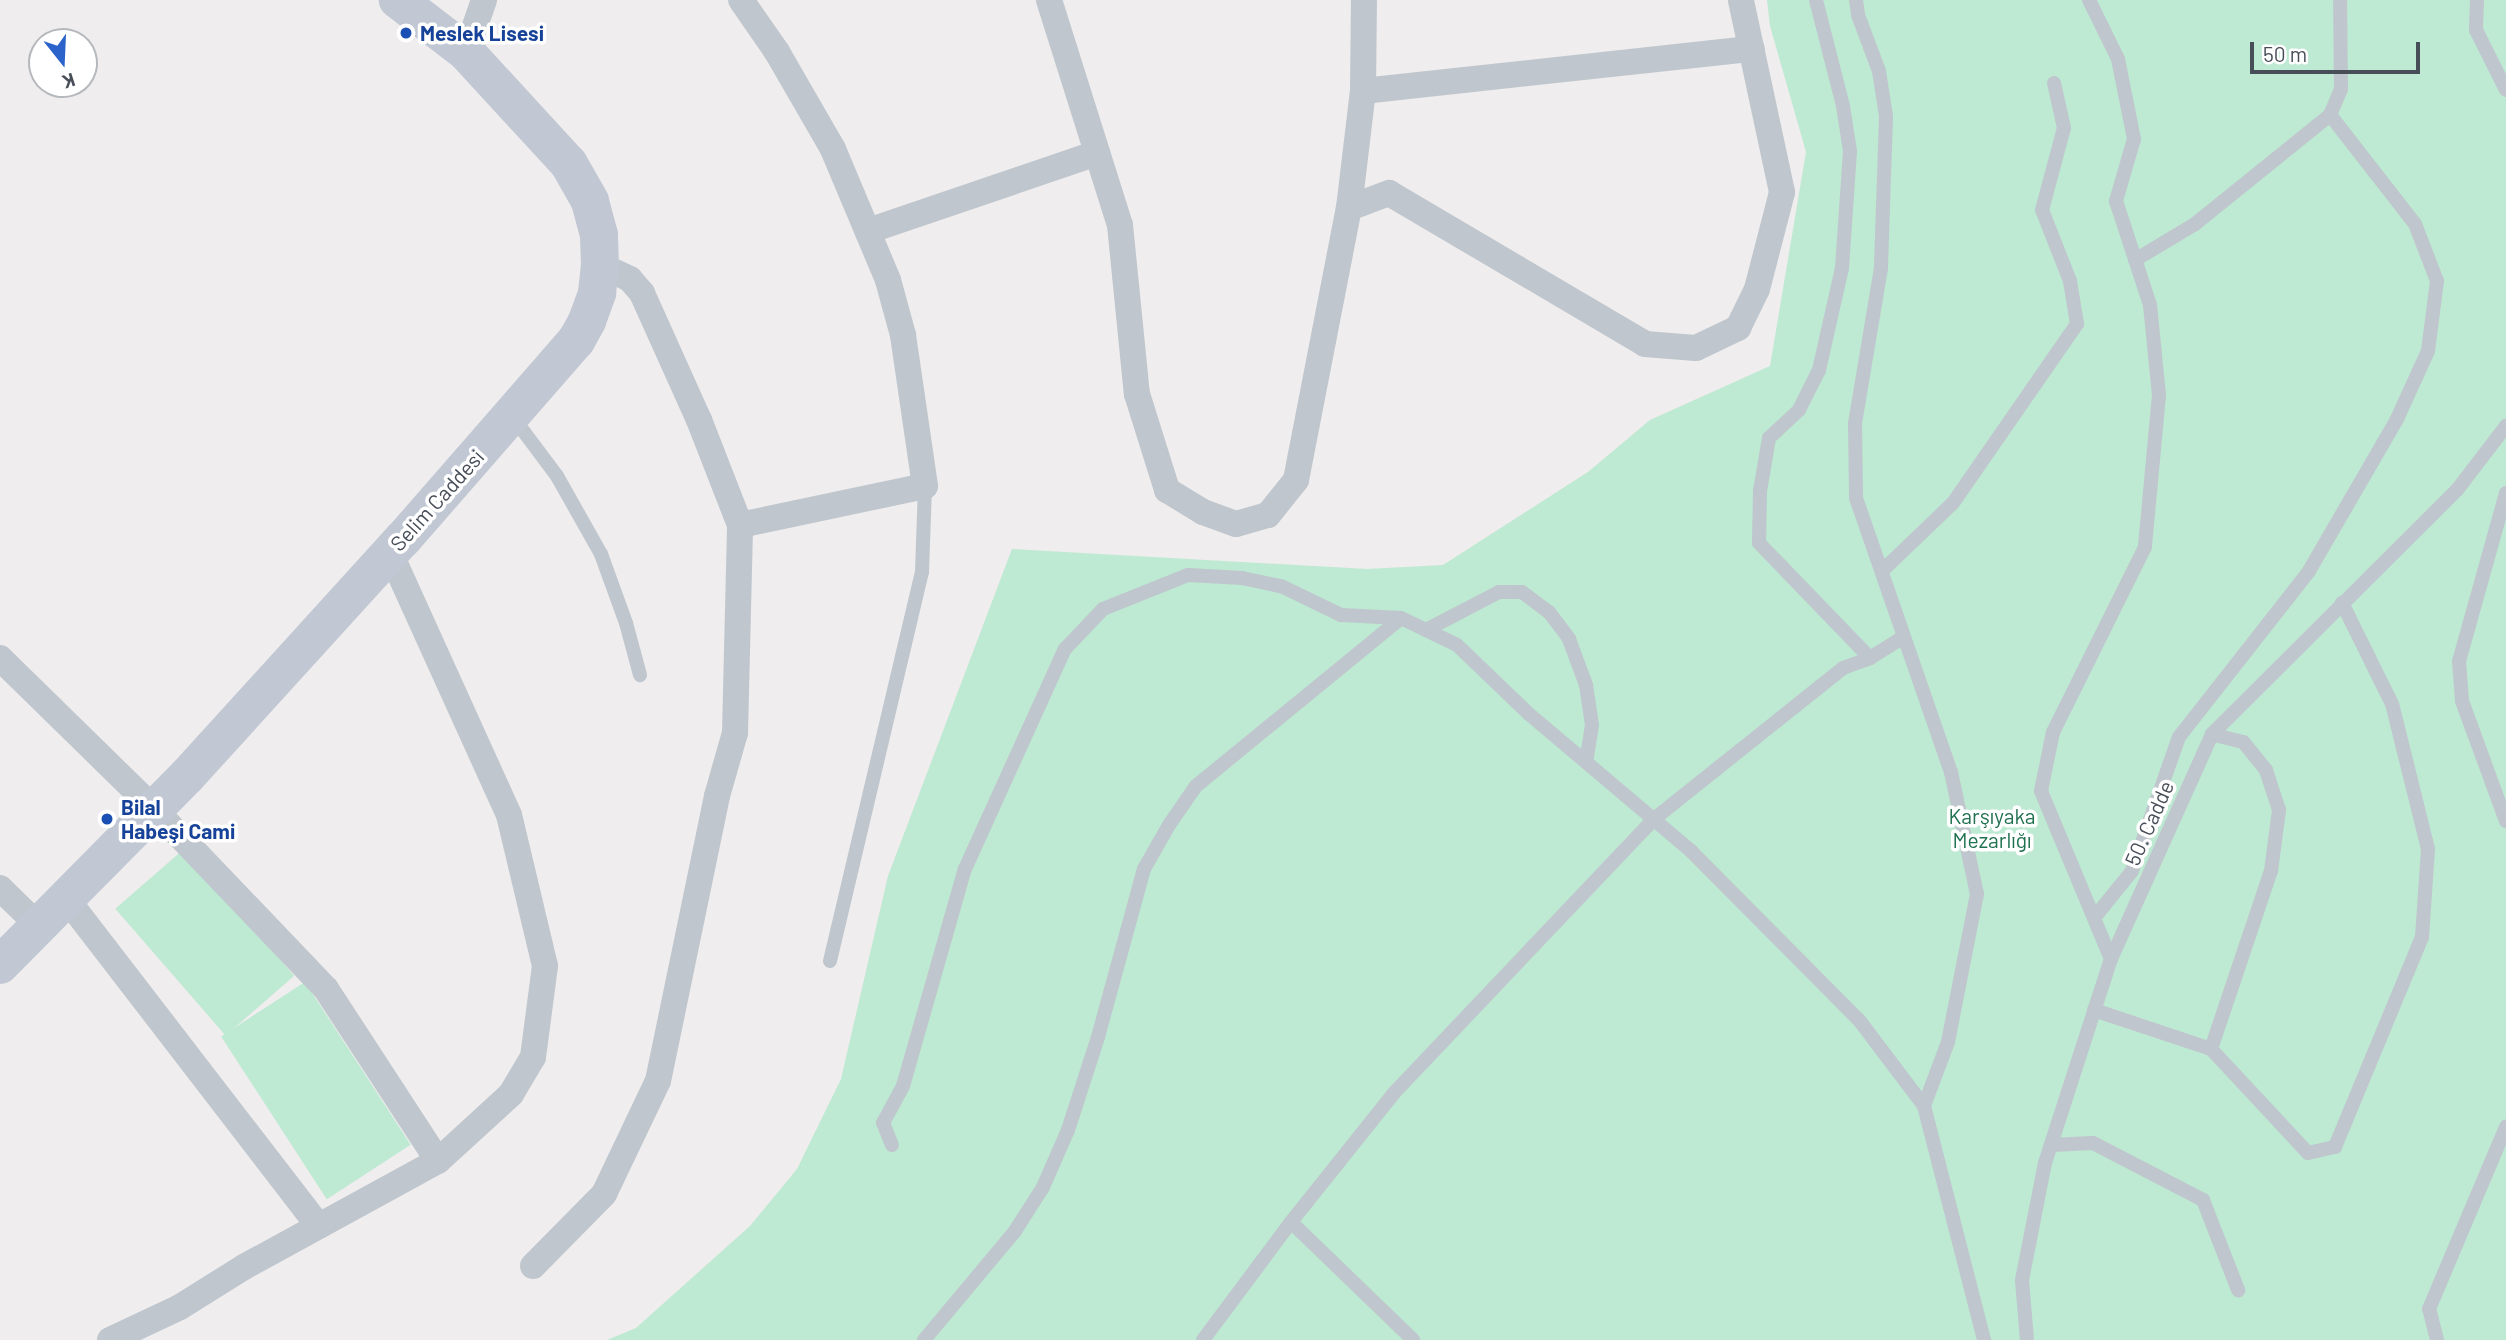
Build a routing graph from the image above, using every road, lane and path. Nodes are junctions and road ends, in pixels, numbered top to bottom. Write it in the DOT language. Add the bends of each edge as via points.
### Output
graph roads {
  1 [pos="398,0"];
  2 [pos="484,0"];
  3 [pos="741,0"];
  4 [pos="1049,0"];
  5 [pos="1364,0"];
  6 [pos="1741,0"];
  7 [pos="1816,0"];
  8 [pos="1856,0"];
  9 [pos="2089,0"];
  10 [pos="2340,0"];
  11 [pos="2477,0"];
  12 [pos="1752,49"];
  13 [pos="466,51"];
  14 [pos="2054,83"];
  15 [pos="2506,90"];
  16 [pos="1363,91"];
  17 [pos="2330,115"];
  18 [pos="1097,153"];
  19 [pos="1349,208"];
  20 [pos="868,231"];
  21 [pos="2135,260"];
  22 [pos="600,265"];
  23 [pos="511,415"];
  24 [pos="2506,426"];
  25 [pos="925,486"];
  26 [pos="2506,494"];
  27 [pos="740,525"];
  28 [pos="390,553"];
  29 [pos="1882,571"];
  30 [pos="2342,603"];
  31 [pos="1401,618"];
  32 [pos="1426,630"];
  33 [pos="1904,637"];
  34 [pos="0,658"];
  35 [pos="1870,658"];
  36 [pos="640,675"];
  37 [pos="2212,734"];
  38 [pos="1586,761"];
  39 [pos="154,809"];
  40 [pos="1654,819"];
  41 [pos="2506,821"];
  42 [pos="0,888"];
  43 [pos="66,898"];
  44 [pos="2094,918"];
  45 [pos="39,926"];
  46 [pos="2111,959"];
  47 [pos="830,961"];
  48 [pos="0,965"];
  49 [pos="2094,1010"];
  50 [pos="2211,1049"];
  51 [pos="1924,1106"];
  52 [pos="2506,1127"];
  53 [pos="892,1145"];
  54 [pos="2051,1145"];
  55 [pos="438,1161"];
  56 [pos="1291,1222"];
  57 [pos="319,1226"];
  58 [pos="533,1266"];
  59 [pos="2238,1290"];
  60 [pos="110,1340"];
  61 [pos="924,1340"];
  62 [pos="1203,1340"];
  63 [pos="1413,1340"];
  64 [pos="1984,1340"];
  65 [pos="2027,1340"];
  66 [pos="2437,1340"];
  1 -- 13 [label="main road, Selim Caddesi"];
  2 -- 13 [label="street"];
  3 -- 20 [label="street" via="810,105"];
  4 -- 18 [label="street"];
  5 -- 16 [label="street"];
  6 -- 12 [label="street"];
  7 -- 35 [label="lane" via="1850,151 1842,268 1819,370 1799,410 1769,438 1760,491 1759,543"];
  8 -- 29 [label="lane" via="1879,71 1886,116 1881,268 1855,423 1856,498"];
  9 -- 21 [label="lane" via="2118,59 2134,139 2116,201"];
  10 -- 17 [label="lane" via="2341,89"];
  11 -- 15 [label="lane" via="2476,30"];
  12 -- 16 [label="street"];
  12 -- 19 [label="street" via="1782,192 1757,289 1738,327 1696,348 1645,344 1389,193"];
  13 -- 22 [label="main road, Selim Caddesi" via="569,164 590,201 599,235"];
  14 -- 29 [label="lane" via="2064,128 2042,210 2070,281 2077,324 1953,503"];
  16 -- 19 [label="street"];
  17 -- 21 [label="lane" via="2194,224"];
  17 -- 44 [label="lane" via="2415,224 2437,281 2427,351 2397,419 2309,571 2179,737 2132,871"];
  18 -- 19 [label="street" via="1120,225 1137,394 1167,490 1203,512 1236,524 1268,515 1296,480"];
  18 -- 20 [label="street"];
  20 -- 25 [label="street" via="903,335"];
  21 -- 44 [label="lane" via="2150,305 2159,395 2145,547 2053,732 2041,791"];
  22 -- 23 [label="main road, Selim Caddesi" via="597,293 576,341"];
  22 -- 27 [label="street" via="630,279 642,293"];
  23 -- 28 [label="main road, Selim Caddesi"];
  23 -- 36 [label="lane" via="557,476 601,554"];
  24 -- 30 [label="lane, 50. Cadde" via="2457,490"];
  25 -- 27 [label="street"];
  25 -- 47 [label="lane" via="922,572"];
  26 -- 41 [label="lane" via="2459,661 2462,701"];
  27 -- 58 [label="street" via="735,733 658,1081 604,1194"];
  28 -- 39 [label="main road, Selim Caddesi"];
  28 -- 55 [label="street" via="509,815 545,966 533,1057 511,1094"];
  29 -- 33 [label="lane"];
  30 -- 37 [label="lane, 50. Cadde"];
  30 -- 50 [label="lane" via="2392,704 2428,849 2422,937 2335,1147 2308,1153"];
  31 -- 32 [label="lane"];
  31 -- 53 [label="lane" via="1341,615 1280,586 1188,575 1103,609 1065,649 965,869 904,1086 883,1123"];
  31 -- 61 [label="lane" via="1196,786 1169,825 1144,869 1098,1037 1068,1130 1043,1187 1015,1231"];
  32 -- 38 [label="lane" via="1457,645"];
  32 -- 38 [label="lane" via="1499,593 1522,592 1549,612 1569,639 1586,685 1592,725"];
  33 -- 35 [label="lane"];
  33 -- 51 [label="lane" via="1951,772 1977,894 1948,1042"];
  34 -- 39 [label="street"];
  35 -- 40 [label="lane" via="1843,668"];
  37 -- 46 [label="lane, 50. Cadde"];
  37 -- 50 [label="lane" via="2243,742 2266,770 2278,810 2271,872"];
  38 -- 40 [label="lane"];
  39 -- 43 [label="main road, Selim Caddesi"];
  39 -- 55 [label="street" via="326,989"];
  40 -- 51 [label="lane" via="1859,1020"];
  40 -- 56 [label="lane" via="1394,1094"];
  42 -- 45 [label="street"];
  43 -- 45 [label="main road, Selim Caddesi"];
  43 -- 57 [label="street"];
  44 -- 46 [label="lane"];
  45 -- 48 [label="main road, Selim Caddesi"];
  46 -- 49 [label="lane, 50. Cadde"];
  49 -- 50 [label="lane"];
  49 -- 54 [label="lane, 50. Cadde"];
  51 -- 64 [label="lane"];
  52 -- 66 [label="lane" via="2430,1309"];
  54 -- 59 [label="lane" via="2093,1143 2203,1200"];
  54 -- 65 [label="lane, 50. Cadde" via="2022,1280"];
  55 -- 57 [label="street"];
  56 -- 62 [label="lane"];
  56 -- 63 [label="lane"];
  57 -- 60 [label="street" via="180,1307"];
}
